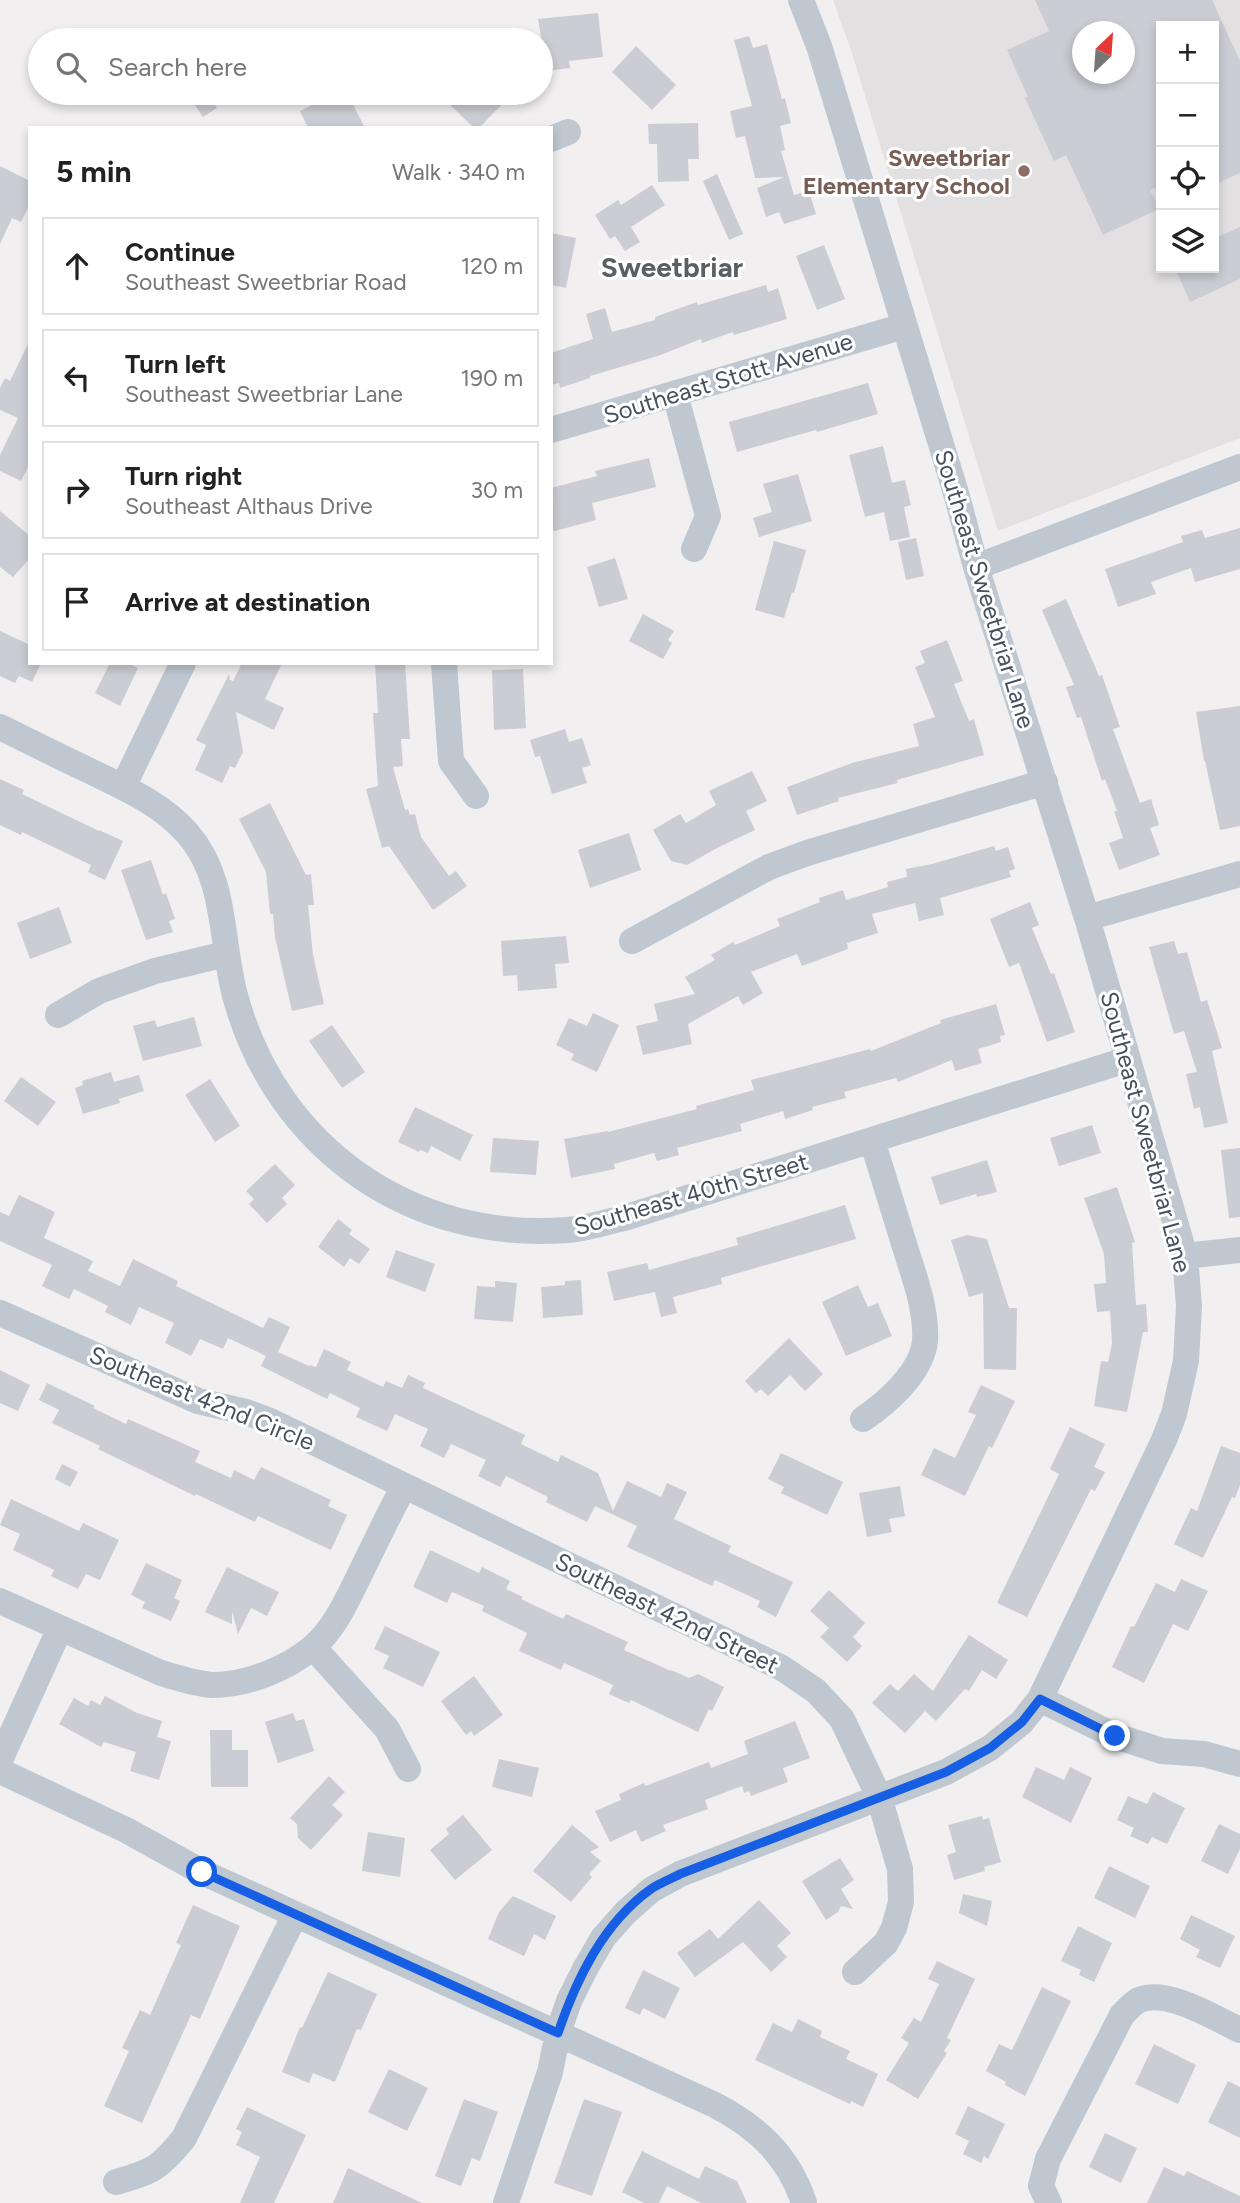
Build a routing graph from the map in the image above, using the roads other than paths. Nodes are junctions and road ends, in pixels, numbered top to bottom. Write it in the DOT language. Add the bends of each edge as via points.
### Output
graph roads {
  1 [pos="801,0"];
  2 [pos="904,326"];
  3 [pos="675,394"];
  4 [pos="553,429"];
  5 [pos="1240,467"];
  6 [pos="694,549"];
  7 [pos="976,567"];
  8 [pos="182,665"];
  9 [pos="444,665"];
  10 [pos="0,727"];
  11 [pos="1045,782"];
  12 [pos="124,788"];
  13 [pos="476,796"];
  14 [pos="1240,874"];
  15 [pos="1087,918"];
  16 [pos="632,941"];
  17 [pos="226,954"];
  18 [pos="58,1015"];
  19 [pos="1126,1060"];
  20 [pos="872,1140"];
  21 [pos="1240,1250"];
  22 [pos="1185,1255"];
  23 [pos="0,1313"];
  24 [pos="863,1419"];
  25 [pos="404,1486"];
  26 [pos="0,1601"];
  27 [pos="60,1628"];
  28 [pos="313,1647"];
  29 [pos="1040,1699"];
  30 [pos="0,1760"];
  31 [pos="1240,1764"];
  32 [pos="408,1769"];
  33 [pos="0,1771"];
  34 [pos="879,1797"];
  35 [pos="295,1915"];
  36 [pos="855,1972"];
  37 [pos="1240,2030"];
  38 [pos="558,2033"];
  39 [pos="116,2182"];
  40 [pos="506,2203"];
  41 [pos="804,2203"];
  42 [pos="1049,2203"];
  1 -- 2 [label="street, Southeast Sweetbriar Lane"];
  2 -- 3 [label="street, Southeast Stott Avenue"];
  2 -- 7 [label="street, Southeast Sweetbriar Lane"];
  3 -- 4 [label="street, Southeast Stott Avenue"];
  3 -- 6 [label="street" via="708,516"];
  5 -- 7 [label="street"];
  7 -- 11 [label="street, Southeast Sweetbriar Lane"];
  8 -- 12 [label="street"];
  9 -- 13 [label="street" via="451,761"];
  10 -- 12 [label="street, Southeast 40th Street"];
  11 -- 15 [label="street, Southeast Sweetbriar Lane"];
  11 -- 16 [label="street" via="769,867"];
  12 -- 17 [label="street, Southeast 40th Street" via="154,804 189,835 221,904"];
  14 -- 15 [label="street"];
  15 -- 19 [label="street, Southeast Sweetbriar Lane"];
  17 -- 18 [label="street" via="155,971 99,992"];
  17 -- 20 [label="street, Southeast 40th Street" via="244,1027 274,1088 298,1121 342,1163 385,1194 458,1221 516,1231 569,1230 624,1218"];
  19 -- 20 [label="street, Southeast 40th Street"];
  19 -- 22 [label="street, Southeast Sweetbriar Lane"];
  20 -- 24 [label="street" via="921,1297 925,1343 902,1387"];
  21 -- 22 [label="street"];
  22 -- 29 [label="street, Southeast Sweetbriar Lane" via="1189,1333 1174,1414"];
  23 -- 25 [label="street, Southeast 42nd Circle" via="198,1401 270,1421"];
  25 -- 28 [label="street" via="343,1606"];
  25 -- 34 [label="street, Southeast 42nd Street" via="805,1683 842,1719"];
  26 -- 27 [label="street"];
  27 -- 28 [label="street" via="161,1673 212,1685 283,1667"];
  27 -- 30 [label="street"];
  28 -- 32 [label="street" via="387,1728"];
  29 -- 31 [label="street" via="1115,1736 1162,1751 1204,1754"];
  29 -- 34 [label="street, Southeast Sweetbriar Lane" via="1022,1722 990,1748 946,1772"];
  33 -- 35 [label="street"];
  34 -- 36 [label="street, Southeast 42nd Street" via="900,1869 901,1902 886,1943"];
  34 -- 38 [label="street, Southeast Sweetbriar Lane" via="680,1874 650,1890 603,1938 569,2001"];
  35 -- 38 [label="street"];
  35 -- 39 [label="street" via="184,2138 148,2173"];
  37 -- 42 [label="street" via="1175,2001 1154,1996 1137,2001 1122,2015 1048,2159 1041,2186"];
  38 -- 40 [label="street, Southeast Sweetbriar Lane" via="550,2072"];
  38 -- 41 [label="street" via="740,2118 772,2146"];
}
